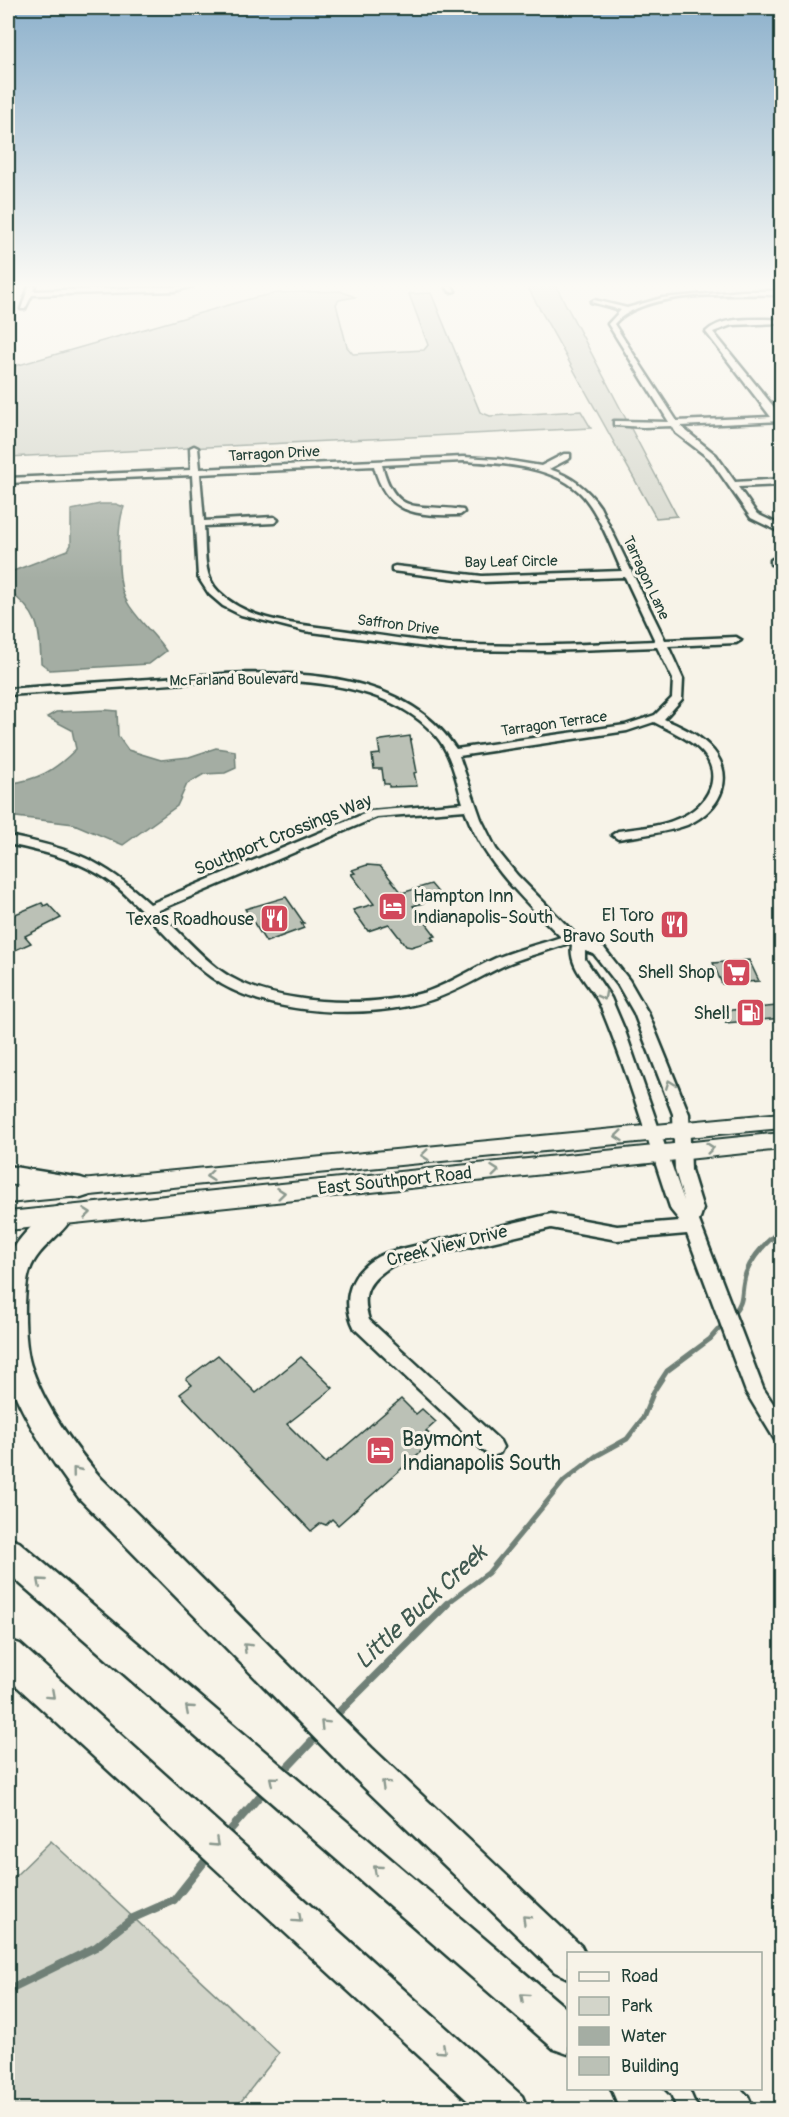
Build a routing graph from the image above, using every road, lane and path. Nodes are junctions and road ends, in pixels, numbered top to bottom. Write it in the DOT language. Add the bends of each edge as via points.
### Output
graph roads {
  1 [pos="649,385"];
  2 [pos="751,385"];
  3 [pos="779,419"];
  4 [pos="617,423"];
  5 [pos="674,424"];
  6 [pos="194,448"];
  7 [pos="567,456"];
  8 [pos="377,462"];
  9 [pos="540,470"];
  10 [pos="196,471"];
  11 [pos="8,481"];
  12 [pos="782,482"];
  13 [pos="732,485"];
  14 [pos="460,512"];
  15 [pos="274,520"];
  16 [pos="199,524"];
  17 [pos="782,530"];
  18 [pos="395,569"];
  19 [pos="628,574"];
  20 [pos="736,640"];
  21 [pos="661,643"];
  22 [pos="8,692"];
  23 [pos="656,718"];
  24 [pos="454,753"];
  25 [pos="471,806"];
  26 [pos="618,835"];
  27 [pos="8,840"];
  28 [pos="148,910"];
  29 [pos="574,942"];
  30 [pos="782,1120"];
  31 [pos="682,1141"];
  32 [pos="782,1141"];
  33 [pos="657,1143"];
  34 [pos="8,1175"];
  35 [pos="81,1188"];
  36 [pos="8,1196"];
  37 [pos="60,1216"];
  38 [pos="8,1221"];
  39 [pos="692,1224"];
  40 [pos="12,1360"];
  41 [pos="782,1434"];
  42 [pos="493,1447"];
  43 [pos="8,1553"];
  44 [pos="8,1656"];
  45 [pos="567,1958"];
  46 [pos="567,2034"];
  47 [pos="633,2090"];
  48 [pos="713,2090"];
  49 [pos="508,2109"];
  50 [pos="655,2109"];
  51 [pos="734,2109"];
  1 -- 5 [label="street"];
  2 -- 3 [label="street"];
  3 -- 5 [label="street"];
  4 -- 5 [label="street"];
  5 -- 13 [label="street" via="683,436 713,457"];
  6 -- 10 [label="street, Saffron Drive"];
  7 -- 9 [label="street"];
  8 -- 9 [label="street, Tarragon Drive" via="474,459"];
  8 -- 10 [label="street, Tarragon Drive"];
  8 -- 14 [label="street" via="386,492 398,502 426,510"];
  9 -- 19 [label="street, Tarragon Lane" via="575,485 592,500"];
  10 -- 11 [label="street, Tarragon Drive"];
  10 -- 16 [label="street, Saffron Drive"];
  12 -- 13 [label="street"];
  13 -- 17 [label="street" via="754,516"];
  15 -- 16 [label="street"];
  16 -- 21 [label="street, Saffron Drive" via="202,573 208,586 234,608 267,621 462,648"];
  18 -- 19 [label="street, Bay Leaf Circle" via="482,579"];
  19 -- 21 [label="street, Tarragon Lane"];
  20 -- 21 [label="street, Saffron Drive"];
  21 -- 23 [label="street, Tarragon Lane" via="679,689 674,704"];
  22 -- 24 [label="street, McFarland Boulevard" via="259,676 315,679 363,689 400,704 431,724"];
  23 -- 24 [label="street, Tarragon Terrace" via="619,730"];
  23 -- 26 [label="street" via="710,753 720,773 719,790 711,803 693,817"];
  24 -- 25 [label="street, McFarland Boulevard"];
  25 -- 28 [label="street, Southport Crossings Way" via="375,814"];
  25 -- 29 [label="street, McFarland Boulevard" via="478,829 495,857"];
  27 -- 28 [label="street" via="57,850 99,868"];
  28 -- 29 [label="street" via="216,974 271,998 307,1005 364,1007 425,997 458,985 509,958"];
  31 -- 29 [label="street, McFarland Boulevard, one-way" via="681,1114 634,999 599,951"];
  29 -- 33 [label="street, McFarland Boulevard, one-way" via="578,959 610,1010"];
  30 -- 31 [label="main road, East Southport Road"];
  31 -- 32 [label="main road, East Southport Road, one-way"];
  31 -- 33 [label="main road, East Southport Road"];
  31 -- 39 [label="street, McFarland Boulevard" via="683,1170 695,1209"];
  33 -- 35 [label="main road, East Southport Road, one-way"];
  37 -- 33 [label="main road, East Southport Road, one-way"];
  33 -- 39 [label="street, McFarland Boulevard" via="679,1210"];
  34 -- 35 [label="highway"];
  35 -- 36 [label="main road, East Southport Road"];
  37 -- 38 [label="main road, East Southport Road"];
  37 -- 40 [label="highway" via="31,1242 12,1274"];
  39 -- 41 [label="street" via="758,1399"];
  39 -- 42 [label="street, Creek View Drive" via="617,1233 550,1221 389,1259 365,1275 355,1305 367,1333"];
  45 -- 40 [label="highway, one-way" via="360,1760 84,1481 40,1419"];
  46 -- 43 [label="highway, one-way"];
  44 -- 49 [label="highway, one-way"];
  47 -- 50 [label="highway"];
  48 -- 51 [label="highway"];
}
